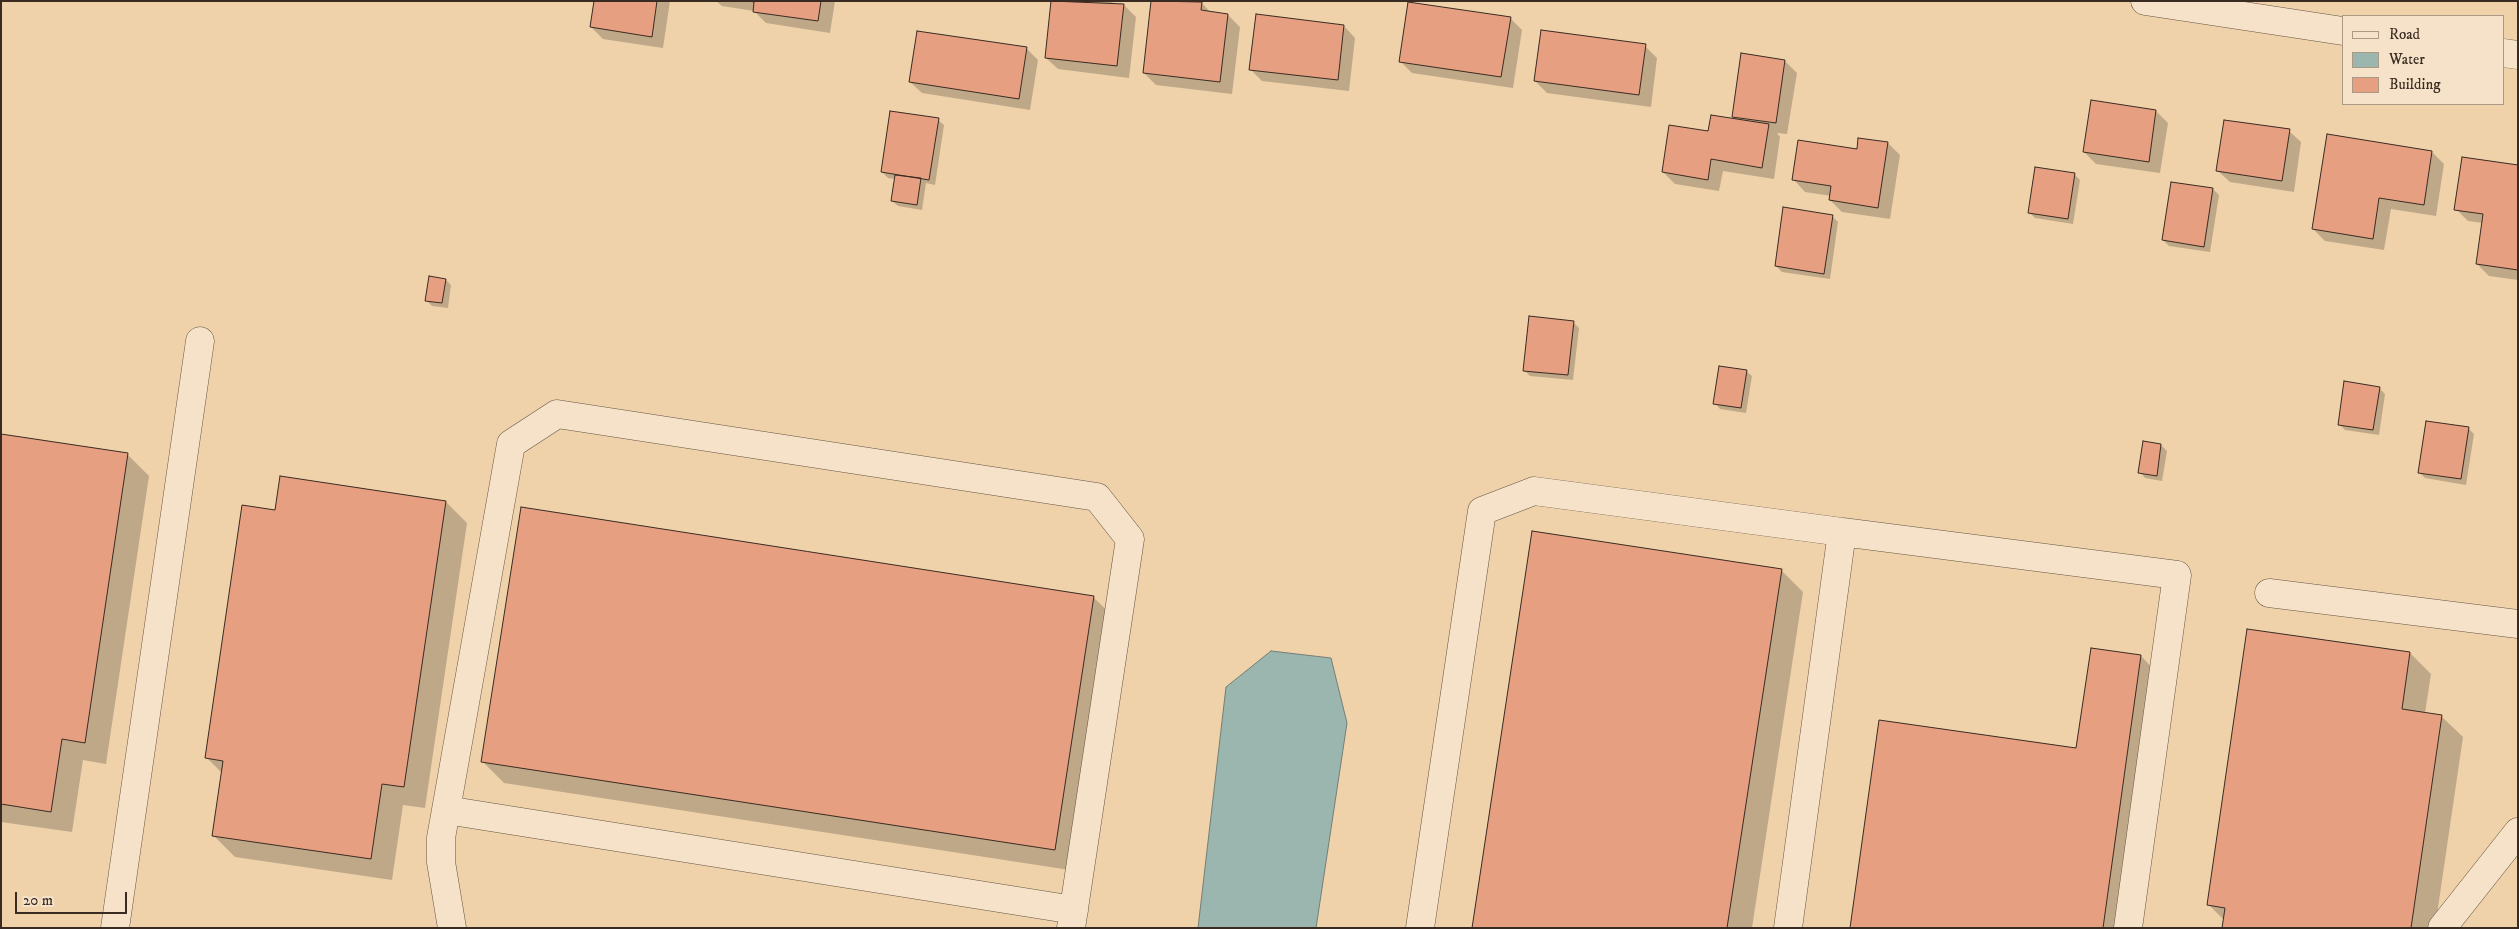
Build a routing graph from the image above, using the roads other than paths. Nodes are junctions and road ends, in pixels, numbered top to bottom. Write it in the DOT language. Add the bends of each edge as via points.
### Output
graph roads {
  1 [pos="2145,1"];
  2 [pos="2342,30"];
  3 [pos="2504,53"];
  4 [pos="2518,55"];
  5 [pos="200,341"];
  6 [pos="1842,532"];
  7 [pos="2269,593"];
  8 [pos="2518,624"];
  9 [pos="446,810"];
  10 [pos="2518,832"];
  11 [pos="1072,919"];
  12 [pos="115,928"];
  13 [pos="452,928"];
  14 [pos="1420,928"];
  15 [pos="1788,928"];
  16 [pos="2128,928"];
  17 [pos="2442,928"];
  1 -- 2 [label="street"];
  3 -- 4 [label="street"];
  5 -- 12 [label="street"];
  6 -- 14 [label="street" via="1534,490 1482,511"];
  6 -- 15 [label="street"];
  6 -- 16 [label="street" via="2177,575"];
  7 -- 8 [label="street"];
  9 -- 11 [label="street"];
  9 -- 11 [label="street" via="511,444 557,414 1097,497 1130,539"];
  9 -- 13 [label="street" via="440,838 441,862"];
  10 -- 17 [label="street"];
}
